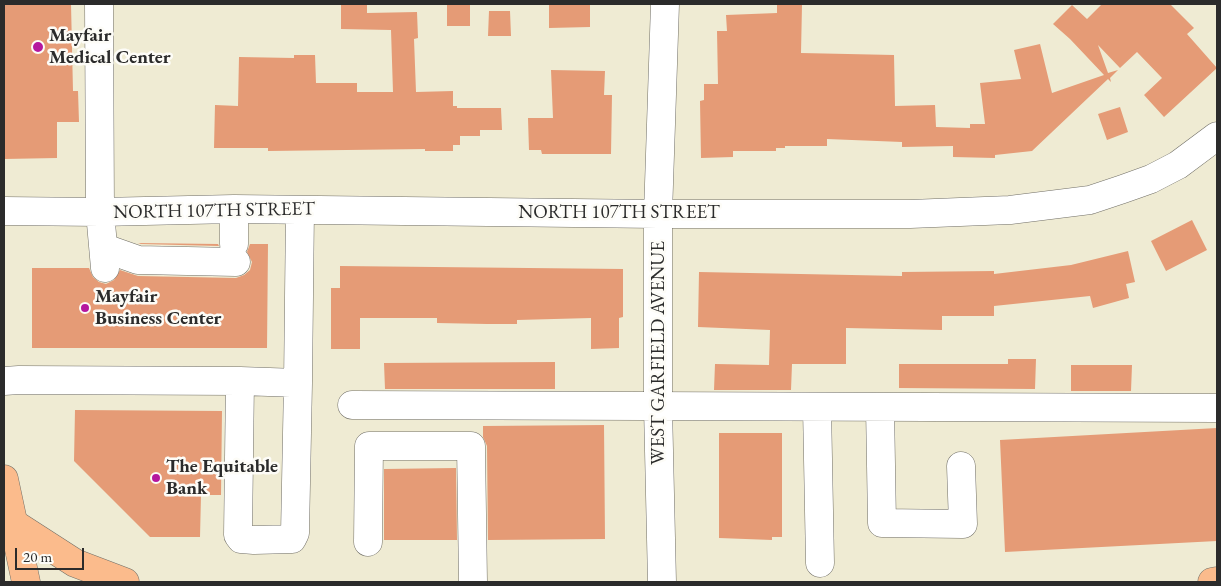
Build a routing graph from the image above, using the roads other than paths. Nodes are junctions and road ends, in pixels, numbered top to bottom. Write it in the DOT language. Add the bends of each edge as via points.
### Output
graph roads {
  1 [pos="98,4"];
  2 [pos="665,4"];
  3 [pos="1217,136"];
  4 [pos="234,209"];
  5 [pos="300,210"];
  6 [pos="4,211"];
  7 [pos="100,212"];
  8 [pos="658,214"];
  9 [pos="4,381"];
  10 [pos="240,381"];
  11 [pos="298,383"];
  12 [pos="352,406"];
  13 [pos="658,407"];
  14 [pos="818,407"];
  15 [pos="880,407"];
  16 [pos="1217,408"];
  17 [pos="961,466"];
  18 [pos="4,478"];
  19 [pos="14,523"];
  20 [pos="368,542"];
  21 [pos="820,563"];
  22 [pos="1217,581"];
  23 [pos="26,582"];
  24 [pos="125,582"];
  25 [pos="473,582"];
  26 [pos="662,582"];
  27 [pos="1212,582"];
  1 -- 7 [label="street"];
  2 -- 8 [label="street, WEST GARFIELD AVENUE"];
  3 -- 8 [label="street, NORTH 107TH STREET" via="1178,165 1151,179 1090,200 1050,206 910,214"];
  4 -- 5 [label="street, NORTH 107TH STREET"];
  4 -- 7 [label="street, NORTH 107TH STREET"];
  4 -- 7 [label="street" via="235,253 138,260 104,258"];
  5 -- 8 [label="street, NORTH 107TH STREET"];
  5 -- 11 [label="street"];
  6 -- 7 [label="street, NORTH 107TH STREET"];
  8 -- 13 [label="street, WEST GARFIELD AVENUE"];
  9 -- 10 [label="street"];
  10 -- 11 [label="street"];
  10 -- 11 [label="street" via="238,535 241,539 254,540 294,538"];
  12 -- 13 [label="street"];
  13 -- 14 [label="street"];
  13 -- 26 [label="street, WEST GARFIELD AVENUE"];
  14 -- 15 [label="street"];
  14 -- 21 [label="street"];
  15 -- 16 [label="street"];
  15 -- 17 [label="street" via="882,523 963,524"];
  18 -- 19 [label="main road"];
  19 -- 23 [label="main road"];
  19 -- 24 [label="main road" via="75,563"];
  20 -- 25 [label="street" via="369,446 472,446"];
  22 -- 27 [label="main road"];
}
